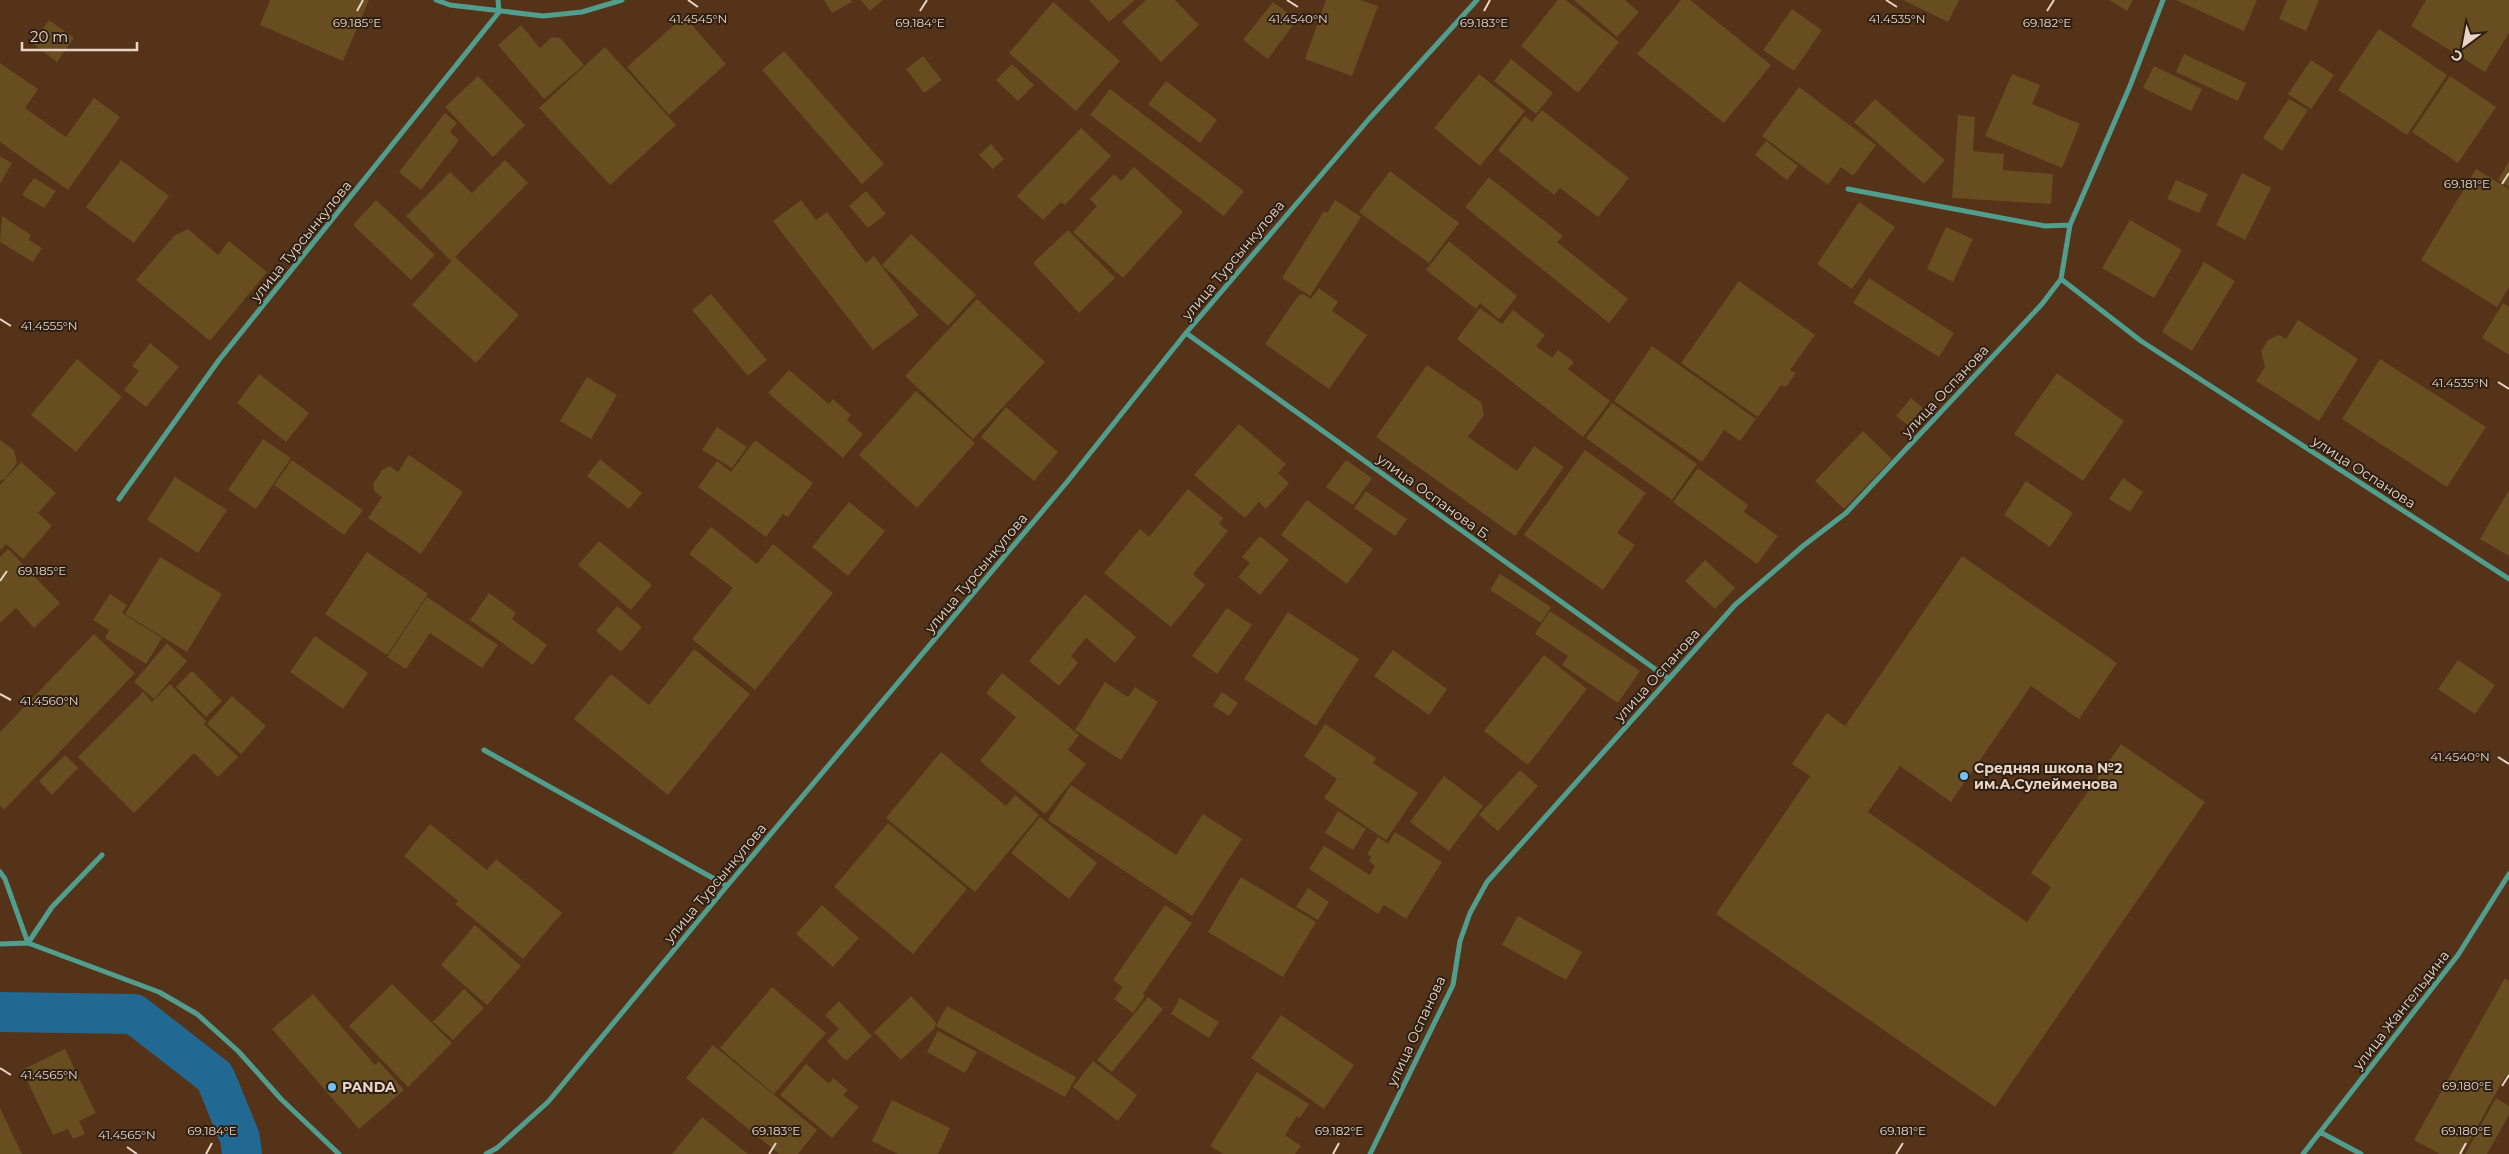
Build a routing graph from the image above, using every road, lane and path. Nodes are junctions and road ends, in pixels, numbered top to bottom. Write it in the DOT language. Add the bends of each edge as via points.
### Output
graph roads {
  1 [pos="436,0"];
  2 [pos="498,0"];
  3 [pos="622,0"];
  4 [pos="1477,0"];
  5 [pos="2163,0"];
  6 [pos="499,12"];
  7 [pos="1848,189"];
  8 [pos="2070,225"];
  9 [pos="2061,279"];
  10 [pos="1186,333"];
  11 [pos="119,499"];
  12 [pos="2509,579"];
  13 [pos="1668,679"];
  14 [pos="484,750"];
  15 [pos="102,855"];
  16 [pos="0,872"];
  17 [pos="2509,874"];
  18 [pos="727,886"];
  19 [pos="28,943"];
  20 [pos="0,944"];
  21 [pos="2320,1132"];
  22 [pos="338,1154"];
  23 [pos="486,1154"];
  24 [pos="1370,1154"];
  25 [pos="2303,1154"];
  26 [pos="2361,1154"];
  1 -- 6 [label="street"];
  2 -- 6 [label="street"];
  3 -- 6 [label="street" via="582,12 553,15"];
  4 -- 10 [label="street, улица Турсынкулова" via="1369,118"];
  5 -- 8 [label="street, улица Оспанова"];
  6 -- 11 [label="street, улица Турсынкулова" via="219,360"];
  7 -- 8 [label="street" via="2045,226"];
  8 -- 9 [label="street, улица Оспанова"];
  9 -- 12 [label="street, улица Оспанова" via="2141,340"];
  9 -- 13 [label="street, улица Оспанова" via="2042,304 1846,513 1735,605"];
  10 -- 13 [label="street, улица Оспанова Б."];
  10 -- 18 [label="street, улица Турсынкулова" via="1067,482"];
  13 -- 24 [label="street, улица Оспанова" via="1487,882 1460,941 1453,985"];
  14 -- 18 [label="street"];
  15 -- 19 [label="street" via="52,907"];
  16 -- 19 [label="street"];
  17 -- 21 [label="street, улица Жангельдина" via="2458,955"];
  18 -- 23 [label="street, улица Турсынкулова" via="548,1102"];
  19 -- 20 [label="street"];
  19 -- 22 [label="street" via="159,992 197,1014 238,1051 281,1099"];
  21 -- 25 [label="street, улица Жангельдина"];
  21 -- 26 [label="street"];
}
